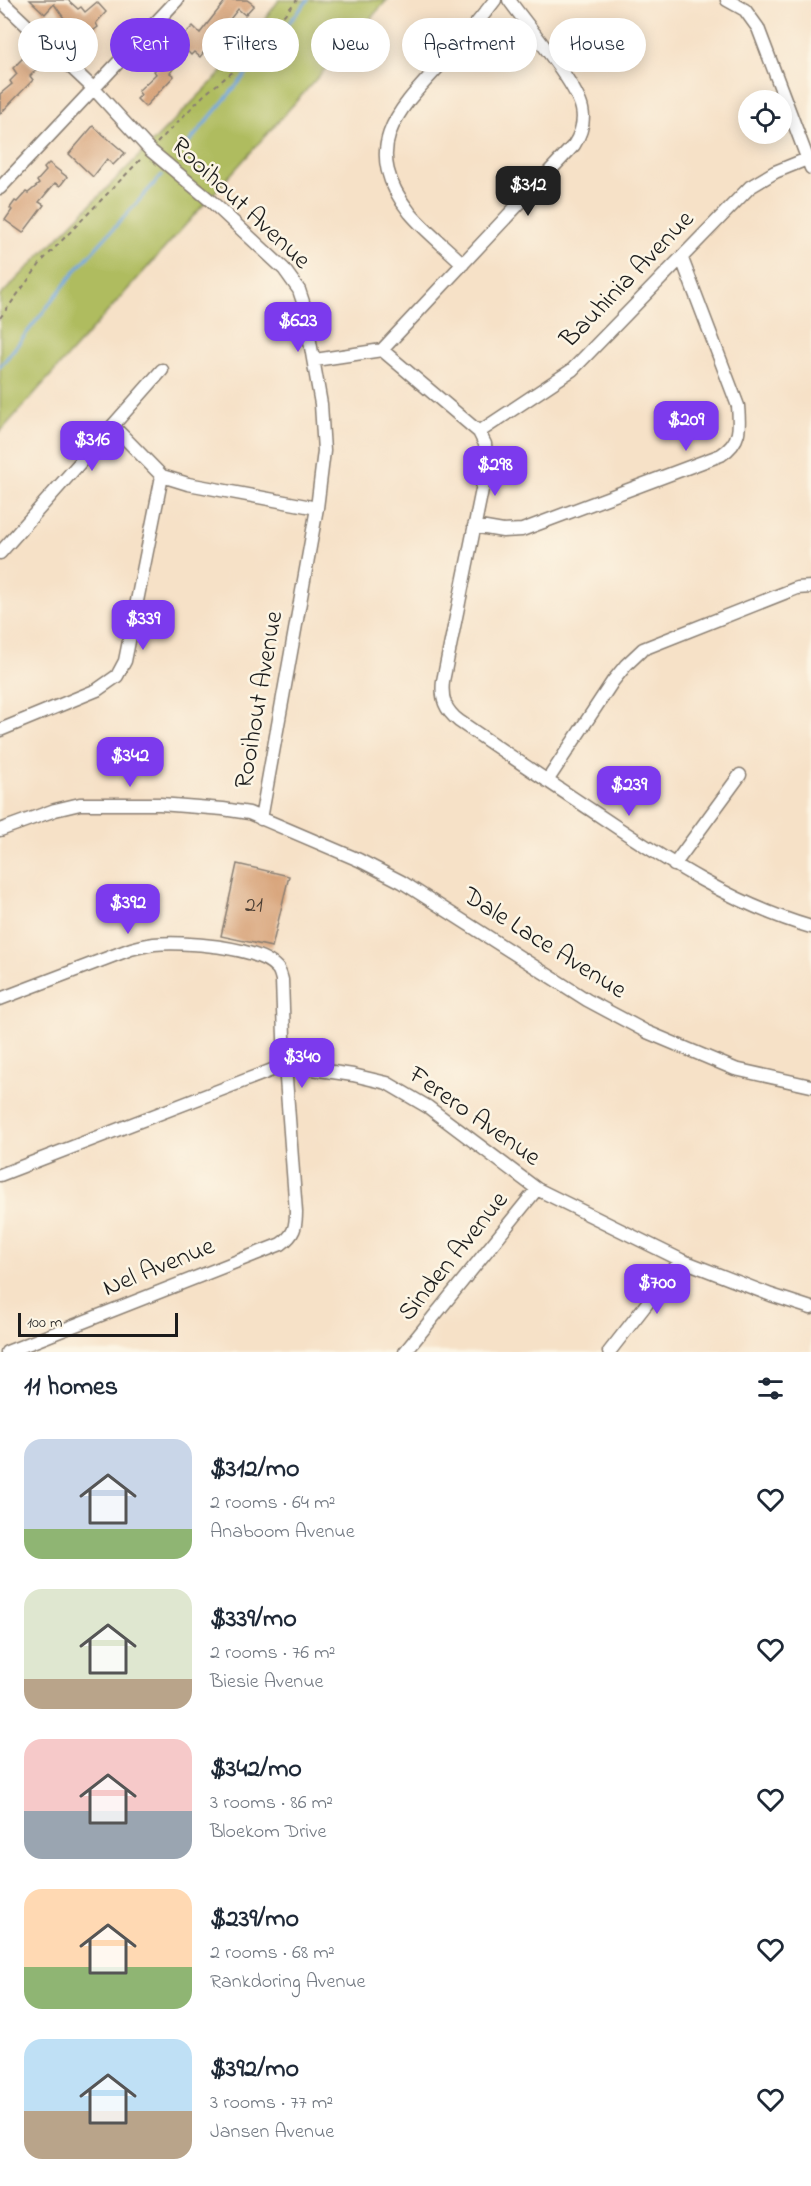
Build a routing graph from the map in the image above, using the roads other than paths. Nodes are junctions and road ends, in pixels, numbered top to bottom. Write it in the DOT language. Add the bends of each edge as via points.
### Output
graph roads {
  1 [pos="0,0"];
  2 [pos="177,0"];
  3 [pos="495,0"];
  4 [pos="509,0"];
  5 [pos="727,0"];
  6 [pos="94,89"];
  7 [pos="809,163"];
  8 [pos="0,188"];
  9 [pos="681,259"];
  10 [pos="463,264"];
  11 [pos="382,350"];
  12 [pos="315,360"];
  13 [pos="162,370"];
  14 [pos="113,426"];
  15 [pos="479,432"];
  16 [pos="162,476"];
  17 [pos="317,508"];
  18 [pos="474,526"];
  19 [pos="0,553"];
  20 [pos="811,587"];
  21 [pos="0,730"];
  22 [pos="740,775"];
  23 [pos="547,781"];
  24 [pos="261,819"];
  25 [pos="0,830"];
  26 [pos="674,865"];
  27 [pos="811,927"];
  28 [pos="0,999"];
  29 [pos="285,1065"];
  30 [pos="811,1086"];
  31 [pos="0,1175"];
  32 [pos="537,1189"];
  33 [pos="681,1260"];
  34 [pos="811,1308"];
  35 [pos="8,1352"];
  36 [pos="405,1352"];
  37 [pos="609,1352"];
  1 -- 6 [label="street, Rooihout Avenue"];
  2 -- 6 [label="street"];
  3 -- 10 [label="street" via="403,105 388,137 388,171 401,200"];
  4 -- 10 [label="street" via="576,93 582,126 574,145"];
  5 -- 7 [label="street" via="745,10 758,28"];
  6 -- 8 [label="street"];
  6 -- 12 [label="street, Rooihout Avenue" via="150,150 212,202 292,280 303,302"];
  7 -- 9 [label="street, Bauhinia Avenue" via="775,172 750,187"];
  9 -- 15 [label="street, Bauhinia Avenue" via="572,370"];
  9 -- 18 [label="street" via="738,406 740,426 731,448 722,455 522,530"];
  10 -- 11 [label="street"];
  11 -- 12 [label="street"];
  11 -- 15 [label="street"];
  12 -- 17 [label="street, Rooihout Avenue" via="324,432"];
  13 -- 14 [label="street"];
  14 -- 16 [label="street"];
  14 -- 19 [label="street"];
  15 -- 18 [label="street" via="485,444 487,465"];
  16 -- 17 [label="street"];
  16 -- 21 [label="street" via="122,669 110,683 97,690"];
  17 -- 24 [label="street, Rooihout Avenue"];
  18 -- 23 [label="street" via="443,681 444,705 459,722"];
  20 -- 23 [label="street" via="797,588 643,649 613,681"];
  22 -- 26 [label="street"];
  23 -- 26 [label="street"];
  24 -- 25 [label="street, Dale Lace Avenue" via="236,810 206,807 80,804"];
  24 -- 30 [label="street, Dale Lace Avenue" via="402,882 587,1000 647,1032 735,1069"];
  26 -- 27 [label="street" via="758,908"];
  28 -- 29 [label="street" via="153,944 195,944 236,950 272,964 280,974"];
  29 -- 31 [label="street, Ferero Avenue"];
  29 -- 32 [label="street, Ferero Avenue" via="387,1083 428,1107"];
  29 -- 35 [label="street, Nel Avenue" via="296,1212 291,1235 281,1244"];
  32 -- 33 [label="street, Ferero Avenue"];
  32 -- 36 [label="street, Sinden Avenue"];
  33 -- 34 [label="street, Ferero Avenue"];
  33 -- 37 [label="street"];
}
